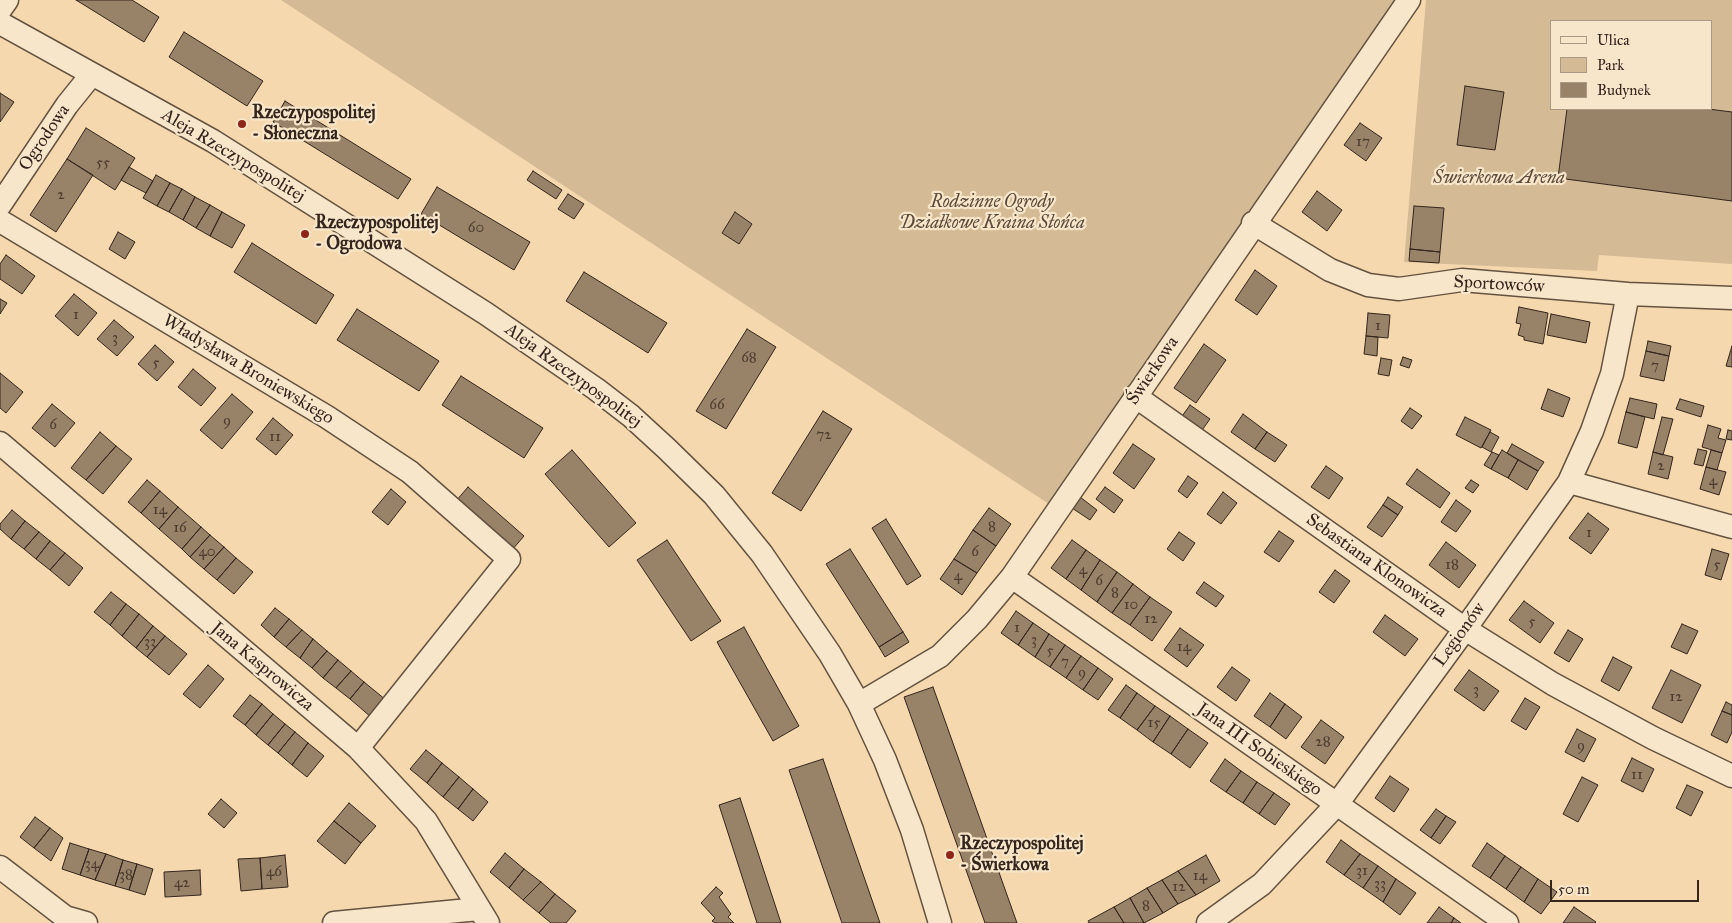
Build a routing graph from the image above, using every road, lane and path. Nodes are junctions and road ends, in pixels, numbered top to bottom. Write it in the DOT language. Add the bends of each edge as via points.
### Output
graph roads {
  1 [pos="7,0"];
  2 [pos="1409,0"];
  3 [pos="0,10"];
  4 [pos="0,23"];
  5 [pos="92,74"];
  6 [pos="0,205"];
  7 [pos="0,221"];
  8 [pos="1253,223"];
  9 [pos="1628,294"];
  10 [pos="1732,298"];
  11 [pos="1135,396"];
  12 [pos="0,443"];
  13 [pos="1569,482"];
  14 [pos="1732,527"];
  15 [pos="1012,577"];
  16 [pos="1465,629"];
  17 [pos="859,704"];
  18 [pos="358,748"];
  19 [pos="1732,776"];
  20 [pos="1337,804"];
  21 [pos="0,867"];
  22 [pos="484,916"];
  23 [pos="71,921"];
  24 [pos="334,923"];
  25 [pos="940,923"];
  26 [pos="1208,923"];
  27 [pos="1507,923"];
  1 -- 3 [label="street"];
  2 -- 8 [label="street, Świerkowa"];
  4 -- 5 [label="street, Aleja Rzeczypospolitej"];
  5 -- 6 [label="street, Ogrodowa"];
  5 -- 17 [label="street, Aleja Rzeczypospolitej" via="213,141 485,313 631,416 714,496 762,554 830,654"];
  7 -- 18 [label="street, Władysława Broniewskiego" via="327,417 410,472 509,559"];
  8 -- 9 [label="street, Sportowców" via="1330,270 1368,285 1400,289 1462,280"];
  8 -- 11 [label="street, Świerkowa"];
  9 -- 10 [label="street, Sportowców"];
  9 -- 13 [label="street, Legionów" via="1612,374 1592,431"];
  11 -- 15 [label="street, Świerkowa"];
  11 -- 16 [label="street, Sebastiana Klonowicza"];
  12 -- 18 [label="street, Jana Kasprowicza"];
  13 -- 14 [label="street"];
  13 -- 16 [label="street, Legionów"];
  15 -- 17 [label="street, Świerkowa" via="940,656"];
  15 -- 20 [label="street, Jana III Sobieskiego"];
  16 -- 19 [label="street, Sebastiana Klonowicza" via="1554,684 1653,738"];
  16 -- 20 [label="street, Legionów"];
  17 -- 25 [label="street, Aleja Rzeczypospolitej" via="912,830"];
  18 -- 22 [label="street, Jana Kasprowicza" via="426,820"];
  20 -- 26 [label="street, Legionów" via="1262,884"];
  20 -- 27 [label="street, Jana III Sobieskiego"];
  21 -- 23 [label="street"];
  22 -- 24 [label="street"];
}
